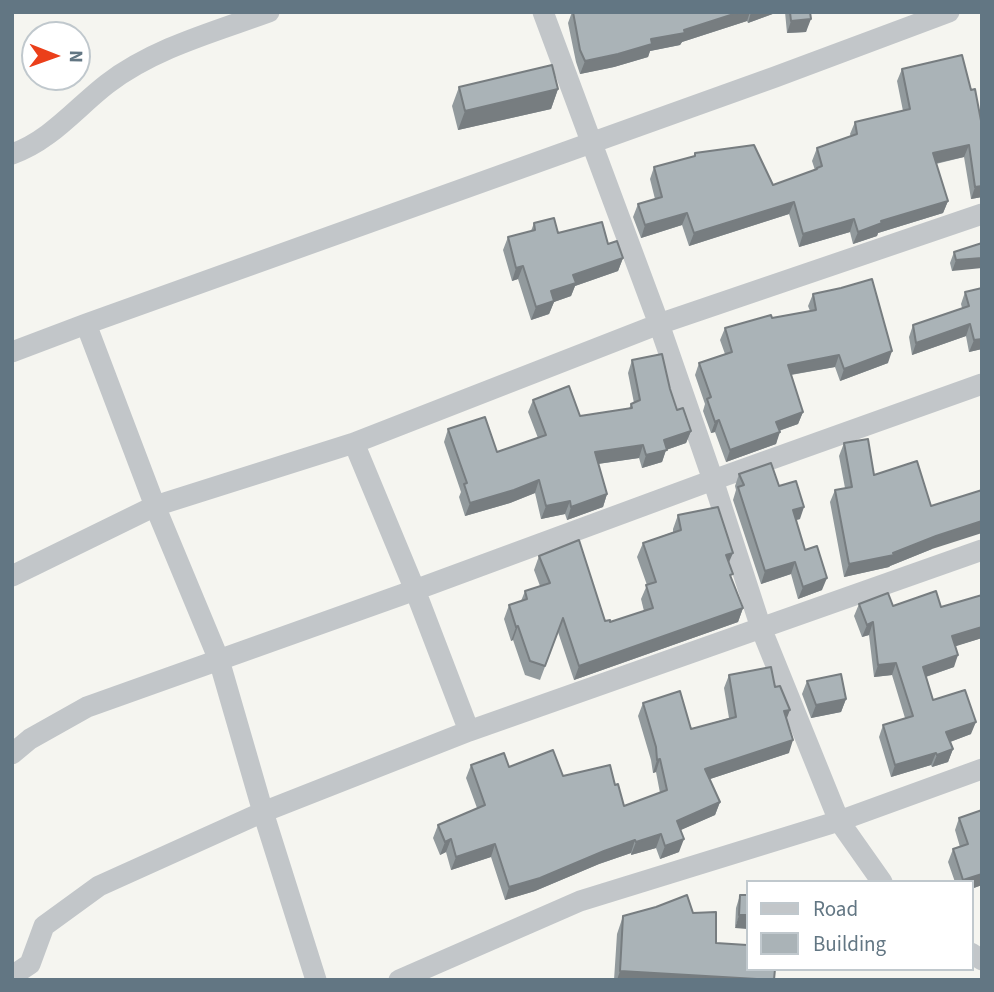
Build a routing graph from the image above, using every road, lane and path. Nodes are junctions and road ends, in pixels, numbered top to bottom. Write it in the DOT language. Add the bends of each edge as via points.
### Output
graph roads {
  1 [pos="269,12"];
  2 [pos="543,12"];
  3 [pos="948,12"];
  4 [pos="591,142"];
  5 [pos="12,154"];
  6 [pos="982,214"];
  7 [pos="86,324"];
  8 [pos="659,324"];
  9 [pos="12,352"];
  10 [pos="982,384"];
  11 [pos="354,443"];
  12 [pos="713,480"];
  13 [pos="155,506"];
  14 [pos="982,550"];
  15 [pos="12,576"];
  16 [pos="415,590"];
  17 [pos="761,628"];
  18 [pos="219,660"];
  19 [pos="469,731"];
  20 [pos="12,754"];
  21 [pos="982,769"];
  22 [pos="263,812"];
  23 [pos="839,821"];
  24 [pos="881,880"];
  25 [pos="12,976"];
  26 [pos="316,980"];
  27 [pos="399,980"];
  1 -- 5 [label="street" via="142,62 108,83 67,120"];
  2 -- 4 [label="street"];
  3 -- 4 [label="street"];
  4 -- 7 [label="street"];
  4 -- 8 [label="street"];
  6 -- 8 [label="street"];
  7 -- 9 [label="street"];
  7 -- 13 [label="street"];
  8 -- 11 [label="street"];
  8 -- 12 [label="street"];
  10 -- 12 [label="street"];
  11 -- 13 [label="street"];
  11 -- 16 [label="street"];
  12 -- 16 [label="street"];
  12 -- 17 [label="street"];
  13 -- 15 [label="street"];
  13 -- 18 [label="street"];
  14 -- 17 [label="street"];
  16 -- 18 [label="street"];
  16 -- 19 [label="street"];
  17 -- 19 [label="street"];
  17 -- 23 [label="street"];
  18 -- 20 [label="street" via="87,707"];
  18 -- 22 [label="street"];
  19 -- 22 [label="street"];
  21 -- 23 [label="street"];
  22 -- 25 [label="street" via="99,886 44,926 30,964"];
  22 -- 26 [label="street"];
  23 -- 24 [label="street"];
  23 -- 27 [label="street" via="580,901"];
}
